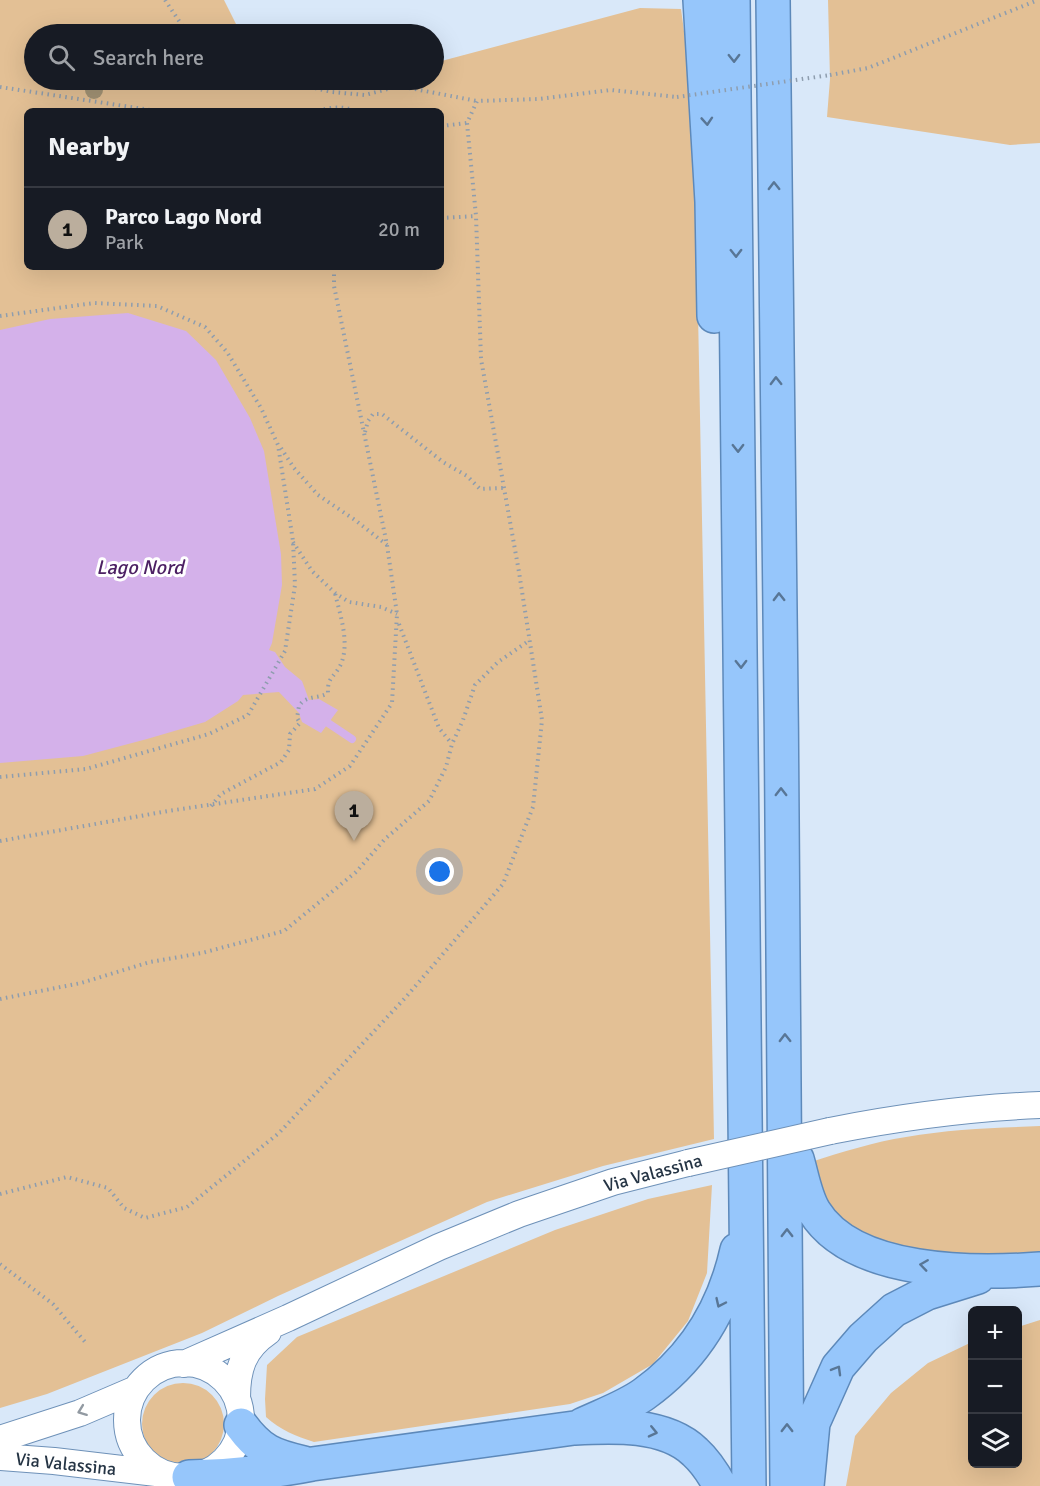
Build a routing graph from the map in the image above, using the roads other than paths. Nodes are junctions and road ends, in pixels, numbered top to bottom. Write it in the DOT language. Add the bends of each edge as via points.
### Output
graph roads {
  1 [pos="700,0"];
  2 [pos="734,0"];
  3 [pos="772,0"];
  4 [pos="741,630"];
  5 [pos="1040,1105"];
  6 [pos="787,1124"];
  7 [pos="747,1186"];
  8 [pos="1040,1269"];
  9 [pos="1003,1272"];
  10 [pos="288,1318"];
  11 [pos="184,1364"];
  12 [pos="136,1389"];
  13 [pos="239,1412"];
  14 [pos="574,1428"];
  15 [pos="0,1439"];
  16 [pos="0,1457"];
  17 [pos="312,1464"];
  18 [pos="178,1476"];
  19 [pos="720,1486"];
  20 [pos="749,1486"];
  21 [pos="787,1486"];
  22 [pos="807,1486"];
  1 -- 4 [label="highway, one-way" via="712,202 719,586 722,601"];
  2 -- 4 [label="highway, one-way"];
  6 -- 3 [label="highway, one-way"];
  4 -- 7 [label="highway, one-way"];
  5 -- 10 [label="street, Via Valassina, bridge" via="921,1114 830,1131 613,1182 519,1214 440,1247"];
  9 -- 6 [label="highway, one-way" via="886,1260 839,1238 814,1211"];
  21 -- 6 [label="highway, one-way"];
  7 -- 14 [label="highway, one-way" via="742,1228 729,1279 700,1339 643,1395"];
  7 -- 20 [label="highway"];
  8 -- 9 [label="highway"];
  22 -- 9 [label="highway, one-way" via="813,1423 838,1367 863,1338 894,1310 927,1293"];
  10 -- 11 [label="street, Via Valassina"];
  10 -- 13 [label="street, Via Valassina" via="263,1335 244,1357 239,1369"];
  11 -- 12 [label="street" via="153,1373"];
  11 -- 13 [label="street" via="206,1368 225,1380"];
  12 -- 15 [label="street, Via Valassina, one-way" via="80,1413"];
  12 -- 18 [label="street" via="127,1423 133,1445 147,1463"];
  13 -- 17 [label="highway" via="258,1446 283,1458"];
  13 -- 18 [label="street" via="237,1442 228,1457 214,1469"];
  14 -- 17 [label="highway"];
  14 -- 19 [label="highway, one-way" via="650,1431 674,1438 694,1450"];
  16 -- 18 [label="street, Via Valassina"];
  17 -- 18 [label="highway" via="234,1476"];
}
